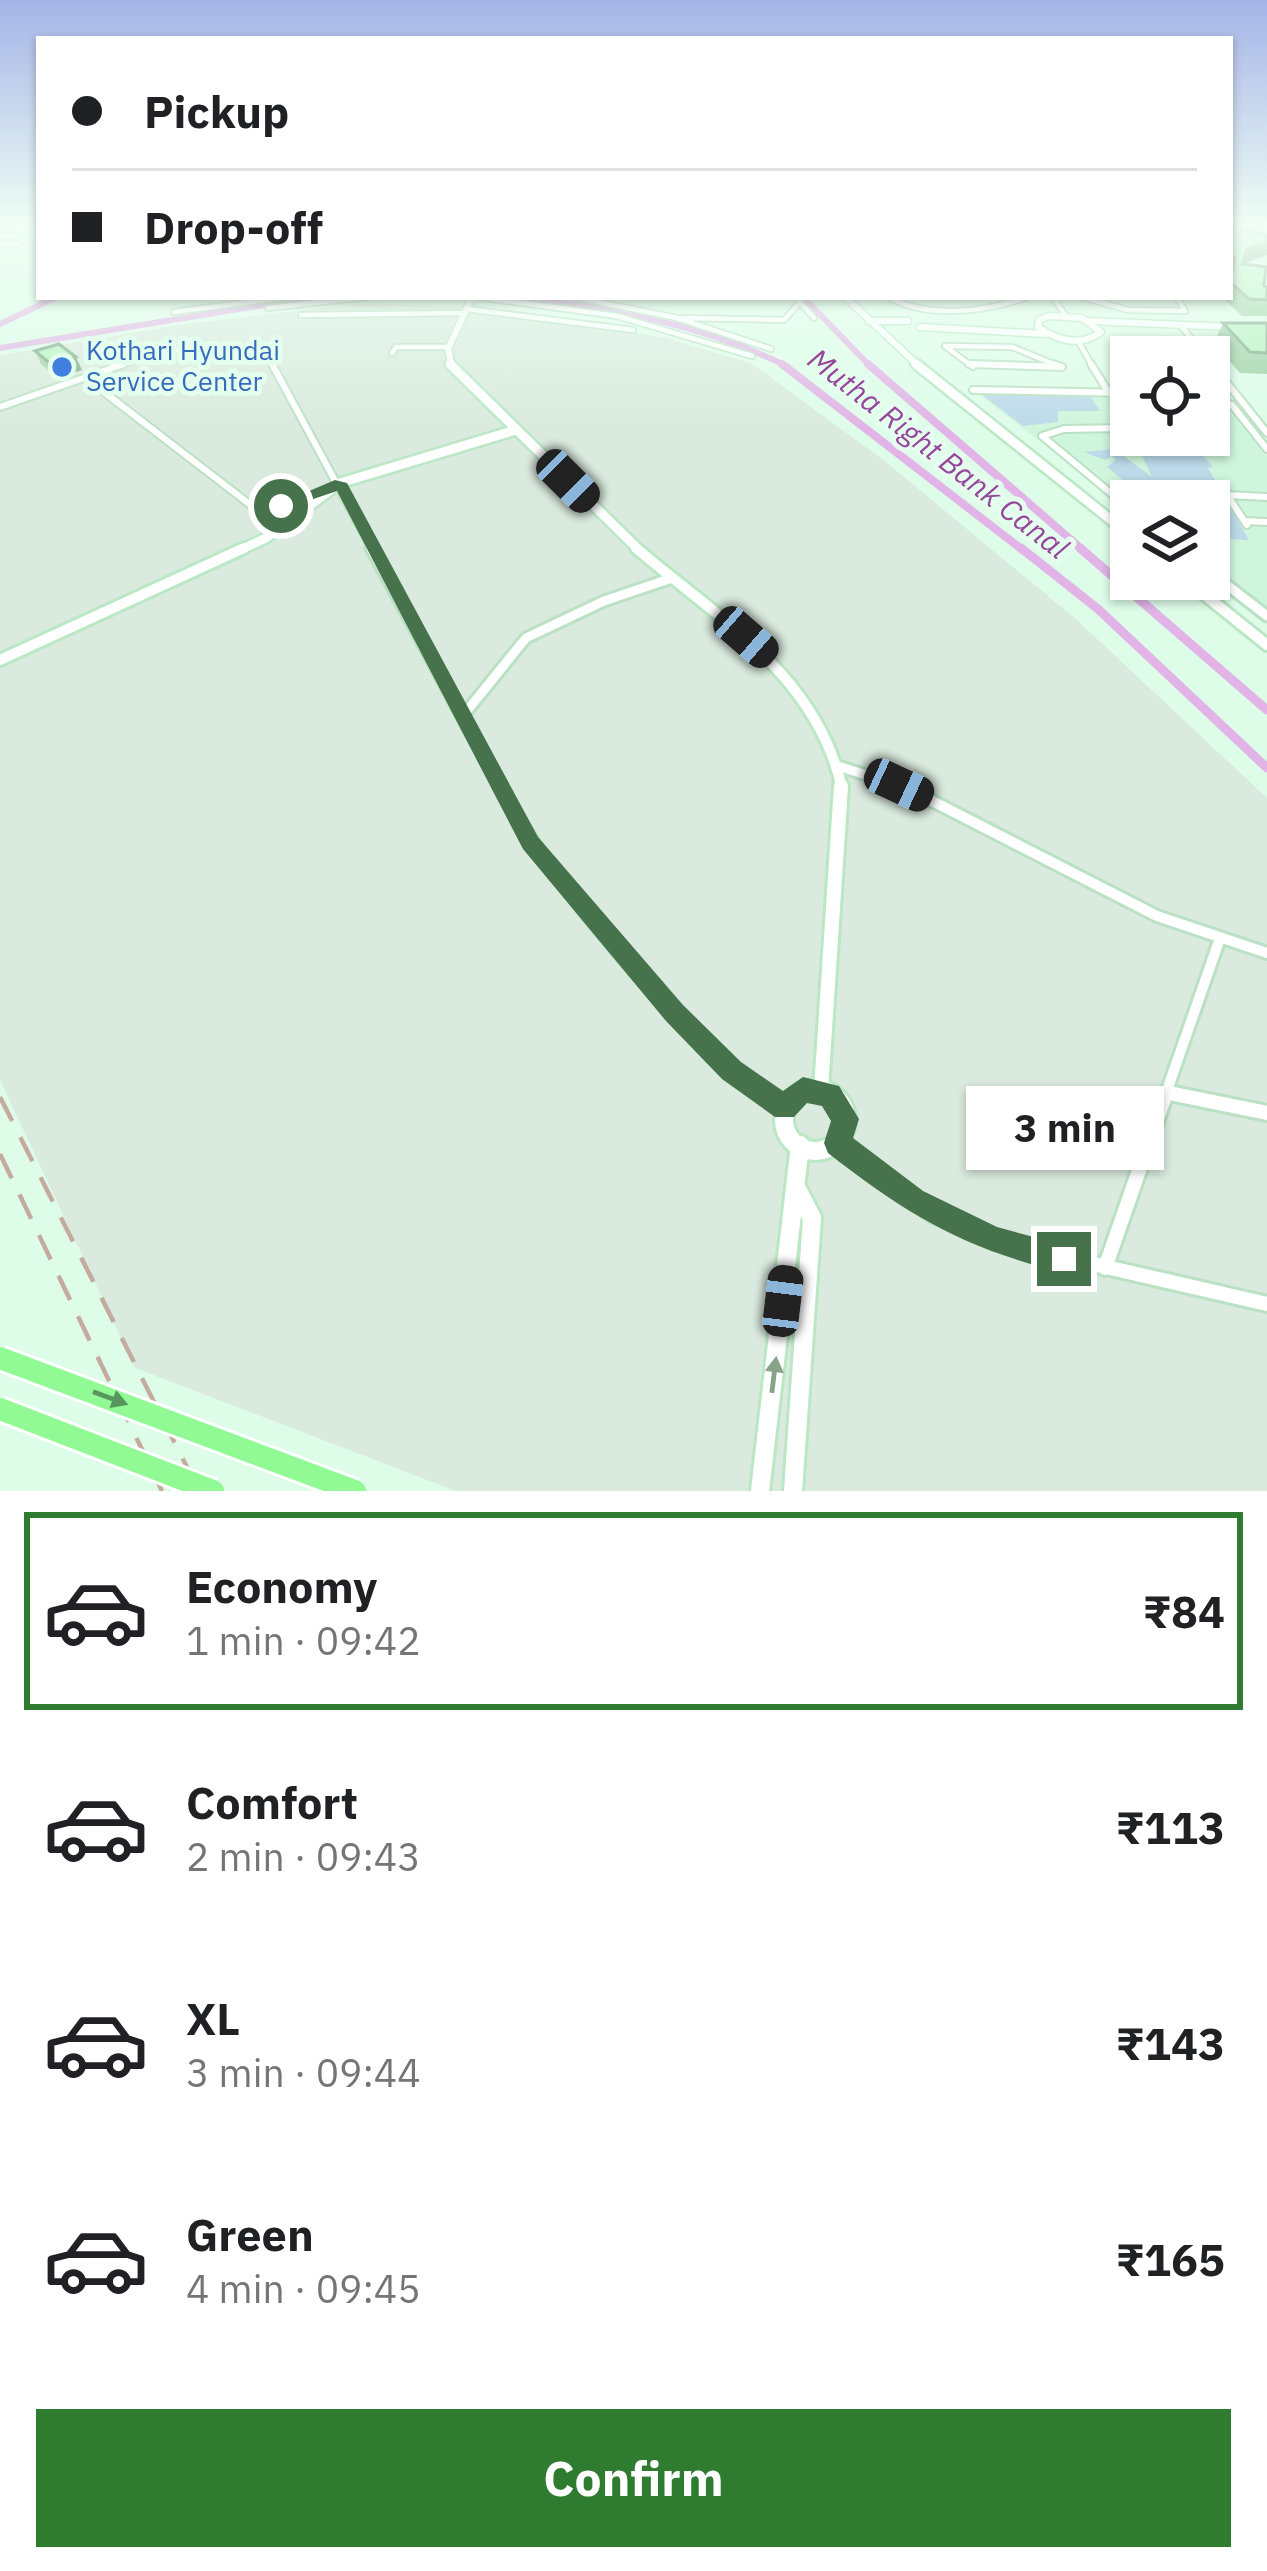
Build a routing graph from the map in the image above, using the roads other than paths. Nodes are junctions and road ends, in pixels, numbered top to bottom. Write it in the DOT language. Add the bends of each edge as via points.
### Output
graph roads {
  1 [pos="266,300"];
  2 [pos="340,300"];
  3 [pos="589,300"];
  4 [pos="798,300"];
  5 [pos="799,300"];
  6 [pos="851,300"];
  7 [pos="892,300"];
  8 [pos="973,300"];
  9 [pos="1020,300"];
  10 [pos="1055,300"];
  11 [pos="1096,300"];
  12 [pos="1137,300"];
  13 [pos="1179,300"];
  14 [pos="471,304"];
  15 [pos="268,308"];
  16 [pos="977,308"];
  17 [pos="1146,311"];
  18 [pos="174,312"];
  19 [pos="301,315"];
  20 [pos="1065,315"];
  21 [pos="677,318"];
  22 [pos="814,318"];
  23 [pos="1039,320"];
  24 [pos="1090,321"];
  25 [pos="876,324"];
  26 [pos="914,324"];
  27 [pos="1250,328"];
  28 [pos="633,330"];
  29 [pos="1184,330"];
  30 [pos="1047,334"];
  31 [pos="1238,334"];
  32 [pos="1100,335"];
  33 [pos="1189,336"];
  34 [pos="1078,341"];
  35 [pos="448,347"];
  36 [pos="771,349"];
  37 [pos="392,353"];
  38 [pos="752,356"];
  39 [pos="1055,360"];
  40 [pos="87,379"];
  41 [pos="1230,386"];
  42 [pos="973,390"];
  43 [pos="1109,392"];
  44 [pos="1237,395"];
  45 [pos="1230,396"];
  46 [pos="1230,404"];
  47 [pos="0,407"];
  48 [pos="1110,428"];
  49 [pos="516,430"];
  50 [pos="1267,433"];
  51 [pos="1267,449"];
  52 [pos="340,483"];
  53 [pos="1110,493"];
  54 [pos="317,497"];
  55 [pos="1267,497"];
  56 [pos="256,509"];
  57 [pos="1110,515"];
  58 [pos="1267,522"];
  59 [pos="276,532"];
  60 [pos="672,578"];
  61 [pos="1230,587"];
  62 [pos="1213,600"];
  63 [pos="1220,600"];
  64 [pos="1267,616"];
  65 [pos="1267,640"];
  66 [pos="0,660"];
  67 [pos="461,717"];
  68 [pos="841,767"];
  69 [pos="1218,944"];
  70 [pos="1267,953"];
  71 [pos="821,1090"];
  72 [pos="1163,1092"];
  73 [pos="784,1107"];
  74 [pos="1267,1113"];
  75 [pos="837,1143"];
  76 [pos="800,1144"];
  77 [pos="797,1187"];
  78 [pos="1106,1268"];
  79 [pos="1267,1304"];
  80 [pos="0,1358"];
  81 [pos="0,1409"];
  82 [pos="213,1491"];
  83 [pos="355,1491"];
  84 [pos="760,1491"];
  85 [pos="793,1491"];
  1 -- 18 [label="street"];
  2 -- 15 [label="street"];
  3 -- 21 [label="street"];
  4 -- 21 [label="street" via="788,320"];
  5 -- 22 [label="street"];
  6 -- 25 [label="street"];
  7 -- 16 [label="street" via="902,307"];
  8 -- 16 [label="street"];
  9 -- 16 [label="street"];
  10 -- 20 [label="street"];
  11 -- 17 [label="street"];
  12 -- 17 [label="street"];
  13 -- 17 [label="street" via="1185,311"];
  14 -- 19 [label="street"];
  14 -- 28 [label="street"];
  14 -- 35 [label="street"];
  14 -- 38 [label="street" via="616,316"];
  20 -- 23 [label="street"];
  20 -- 24 [label="street"];
  21 -- 36 [label="street"];
  23 -- 26 [label="street"];
  23 -- 30 [label="street"];
  24 -- 29 [label="street"];
  24 -- 32 [label="street"];
  25 -- 26 [label="street"];
  25 -- 57 [label="street"];
  26 -- 30 [label="street"];
  27 -- 29 [label="street"];
  29 -- 31 [label="street"];
  29 -- 32 [label="street"];
  29 -- 33 [label="street"];
  30 -- 34 [label="street"];
  32 -- 34 [label="street"];
  34 -- 43 [label="street"];
  35 -- 37 [label="street"];
  35 -- 49 [label="street" via="450,365"];
  39 -- 39 [label="street" via="1060,368 974,367 945,346 1005,346"];
  40 -- 47 [label="street"];
  40 -- 52 [label="street" via="208,344 259,347"];
  40 -- 56 [label="street"];
  41 -- 44 [label="street"];
  42 -- 43 [label="street"];
  44 -- 45 [label="street"];
  44 -- 50 [label="street"];
  46 -- 51 [label="street"];
  48 -- 53 [label="street" via="1042,436"];
  49 -- 52 [label="street"];
  49 -- 60 [label="street"];
  52 -- 54 [label="street"];
  52 -- 67 [label="street"];
  54 -- 56 [label="street"];
  54 -- 59 [label="street"];
  55 -- 58 [label="street" via="1227,495 1246,523"];
  56 -- 59 [label="street"];
  59 -- 66 [label="street"];
  60 -- 67 [label="street" via="526,638"];
  60 -- 68 [label="street" via="788,675"];
  61 -- 64 [label="street"];
  62 -- 65 [label="street"];
  63 -- 65 [label="street"];
  67 -- 73 [label="street" via="517,822 590,916 731,1070"];
  68 -- 69 [label="street" via="982,824"];
  68 -- 71 [label="street"];
  69 -- 70 [label="street"];
  69 -- 72 [label="street"];
  71 -- 73 [label="street" via="803,1090"];
  71 -- 75 [label="street" via="843,1110 846,1128"];
  72 -- 74 [label="street"];
  72 -- 78 [label="street"];
  73 -- 76 [label="street" via="786,1128"];
  75 -- 76 [label="street" via="815,1150"];
  75 -- 78 [label="street" via="955,1226"];
  76 -- 77 [label="street"];
  84 -- 77 [label="street, one-way"];
  77 -- 85 [label="street" via="812,1218"];
  78 -- 79 [label="street"];
  80 -- 83 [label="highway, one-way, bridge"];
  81 -- 82 [label="highway, bridge"];
}
